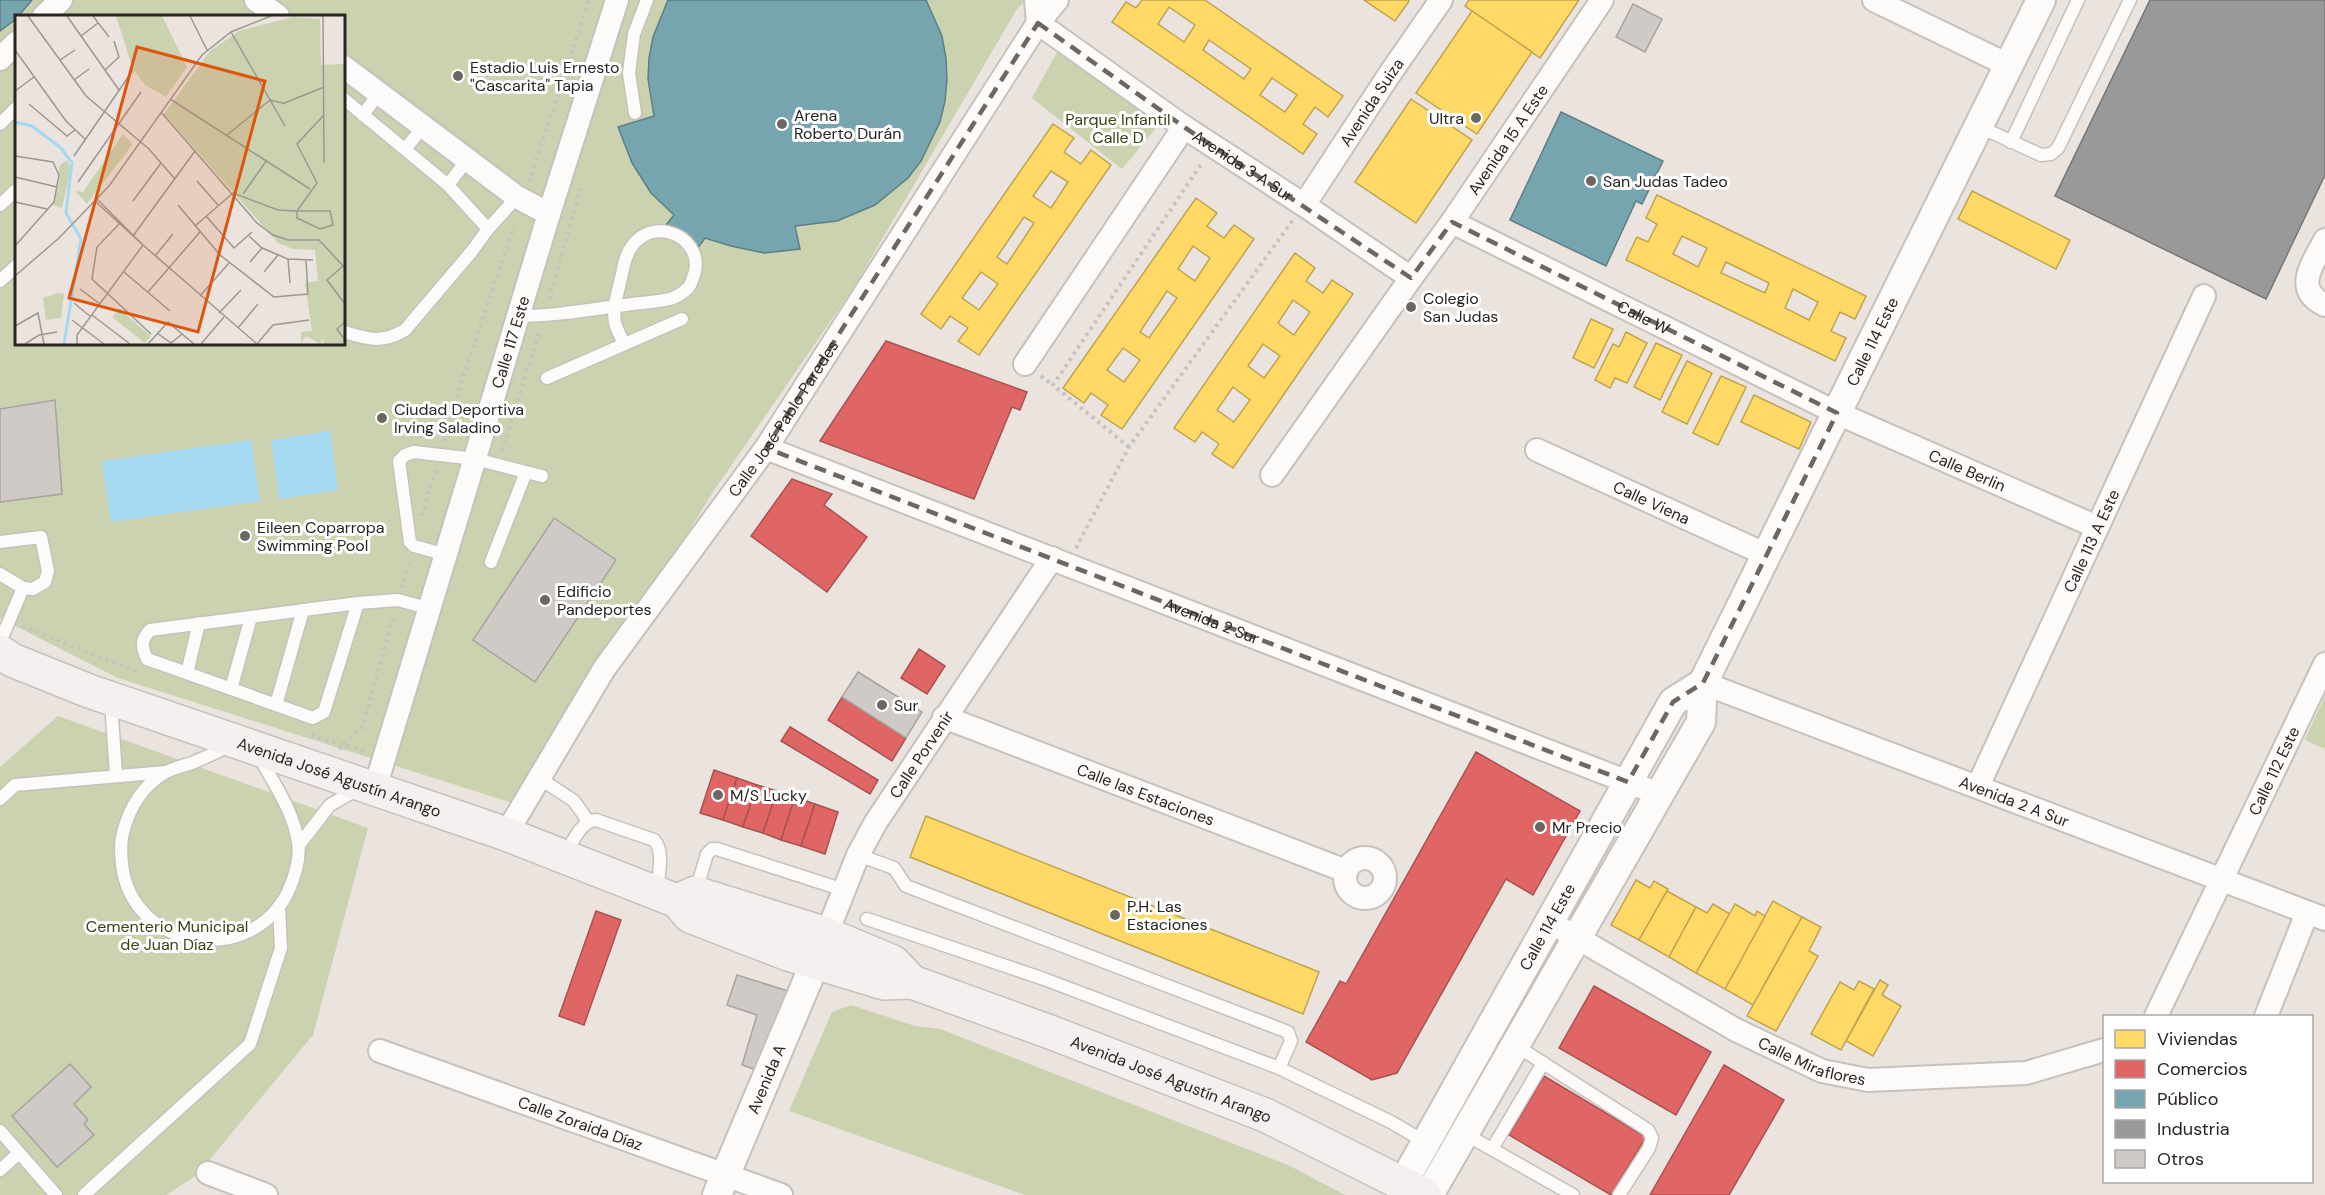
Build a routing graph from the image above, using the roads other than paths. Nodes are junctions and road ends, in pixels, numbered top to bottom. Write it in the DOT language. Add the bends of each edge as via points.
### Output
graph roads {
  1 [pos="61,0"];
  2 [pos="256,0"];
  3 [pos="617,0"];
  4 [pos="647,0"];
  5 [pos="1036,0"];
  6 [pos="1057,0"];
  7 [pos="1441,0"];
  8 [pos="1602,0"];
  9 [pos="1874,0"];
  10 [pos="2041,0"];
  11 [pos="2078,0"];
  12 [pos="2130,0"];
  13 [pos="45,15"];
  14 [pos="277,15"];
  15 [pos="1038,23"];
  16 [pos="15,44"];
  17 [pos="0,59"];
  18 [pos="2008,65"];
  19 [pos="345,68"];
  20 [pos="379,93"];
  21 [pos="345,100"];
  22 [pos="15,109"];
  23 [pos="634,113"];
  24 [pos="363,115"];
  25 [pos="0,124"];
  26 [pos="1977,126"];
  27 [pos="423,127"];
  28 [pos="1184,127"];
  29 [pos="2011,142"];
  30 [pos="406,148"];
  31 [pos="467,160"];
  32 [pos="448,185"];
  33 [pos="15,191"];
  34 [pos="520,199"];
  35 [pos="1304,205"];
  36 [pos="0,206"];
  37 [pos="549,214"];
  38 [pos="1452,222"];
  39 [pos="488,229"];
  40 [pos="2325,240"];
  41 [pos="15,267"];
  42 [pos="1411,278"];
  43 [pos="0,281"];
  44 [pos="2204,296"];
  45 [pos="2325,305"];
  46 [pos="616,306"];
  47 [pos="518,316"];
  48 [pos="682,319"];
  49 [pos="345,332"];
  50 [pos="624,344"];
  51 [pos="1025,364"];
  52 [pos="547,378"];
  53 [pos="1837,413"];
  54 [pos="766,448"];
  55 [pos="1537,450"];
  56 [pos="475,459"];
  57 [pos="526,472"];
  58 [pos="1272,475"];
  59 [pos="542,476"];
  60 [pos="2097,527"];
  61 [pos="0,542"];
  62 [pos="447,555"];
  63 [pos="1767,555"];
  64 [pos="491,562"];
  65 [pos="1061,562"];
  66 [pos="0,574"];
  67 [pos="23,588"];
  68 [pos="358,603"];
  69 [pos="431,609"];
  70 [pos="303,610"];
  71 [pos="251,617"];
  72 [pos="199,623"];
  73 [pos="5,656"];
  74 [pos="2325,664"];
  75 [pos="187,673"];
  76 [pos="1703,683"];
  77 [pos="231,689"];
  78 [pos="111,698"];
  79 [pos="276,705"];
  80 [pos="944,717"];
  81 [pos="246,745"];
  82 [pos="166,772"];
  83 [pos="116,775"];
  84 [pos="539,778"];
  85 [pos="1628,782"];
  86 [pos="1978,786"];
  87 [pos="370,787"];
  88 [pos="1659,794"];
  89 [pos="0,799"];
  90 [pos="588,820"];
  91 [pos="506,834"];
  92 [pos="299,845"];
  93 [pos="858,855"];
  94 [pos="564,857"];
  95 [pos="1346,871"];
  96 [pos="2223,880"];
  97 [pos="844,890"];
  98 [pos="676,895"];
  99 [pos="279,908"];
  100 [pos="2316,916"];
  101 [pos="867,919"];
  102 [pos="1548,921"];
  103 [pos="1576,938"];
  104 [pos="821,949"];
  105 [pos="2157,1015"];
  106 [pos="2267,1015"];
  107 [pos="1515,1045"];
  108 [pos="2103,1050"];
  109 [pos="380,1051"];
  110 [pos="1543,1063"];
  111 [pos="1279,1068"];
  112 [pos="0,1131"];
  113 [pos="1464,1133"];
  114 [pos="1425,1142"];
  115 [pos="1492,1149"];
  116 [pos="20,1153"];
  117 [pos="0,1170"];
  118 [pos="208,1173"];
  119 [pos="722,1185"];
  120 [pos="1419,1191"];
  121 [pos="56,1195"];
  122 [pos="84,1195"];
  123 [pos="266,1195"];
  124 [pos="781,1195"];
  125 [pos="1573,1195"];
  126 [pos="1619,1195"];
  1 -- 13 [label="street"];
  2 -- 14 [label="street"];
  3 -- 37 [label="street, Calle 117 Este"];
  4 -- 23 [label="lane" via="634,34 629,73"];
  5 -- 15 [label="street"];
  6 -- 15 [label="street, Calle José Pablo Paredes"];
  7 -- 35 [label="street, Avenida Suiza"];
  8 -- 38 [label="street, Avenida 15 A Este"];
  9 -- 18 [label="street"];
  10 -- 18 [label="street, Calle 114 Este"];
  11 -- 29 [label="lane"];
  12 -- 29 [label="lane" via="2058,148 2041,155"];
  15 -- 28 [label="street, Avenida 3 A Sur"];
  15 -- 54 [label="street, Calle José Pablo Paredes"];
  16 -- 17 [label="street"];
  18 -- 26 [label="street, Calle 114 Este"];
  19 -- 20 [label="street"];
  20 -- 24 [label="lane"];
  20 -- 27 [label="street"];
  21 -- 24 [label="lane"];
  22 -- 25 [label="lane"];
  24 -- 30 [label="lane"];
  26 -- 29 [label="lane"];
  26 -- 53 [label="street, Calle 114 Este"];
  27 -- 30 [label="lane"];
  27 -- 31 [label="street"];
  28 -- 35 [label="street, Avenida 3 A Sur"];
  28 -- 51 [label="street"];
  30 -- 32 [label="lane"];
  31 -- 32 [label="lane"];
  31 -- 34 [label="street"];
  32 -- 39 [label="lane"];
  33 -- 36 [label="lane"];
  34 -- 37 [label="street"];
  34 -- 39 [label="lane"];
  35 -- 42 [label="street, Avenida 3 A Sur"];
  37 -- 47 [label="street, Calle 117 Este"];
  38 -- 42 [label="street, Avenida 15 A Este"];
  38 -- 53 [label="street, Calle W"];
  39 -- 49 [label="lane" via="405,330 392,338 376,340"];
  40 -- 45 [label="street" via="2307,276 2307,290"];
  41 -- 43 [label="lane"];
  42 -- 58 [label="street, Avenida 15 A Este"];
  44 -- 60 [label="street, Calle 113 A Este"];
  46 -- 46 [label="lane" via="674,298 690,286 696,268 693,253 684,241 662,230 645,234 631,244"];
  46 -- 47 [label="lane"];
  46 -- 50 [label="lane" via="614,319"];
  47 -- 56 [label="street, Calle 117 Este"];
  48 -- 50 [label="lane"];
  50 -- 52 [label="lane"];
  53 -- 60 [label="street, Calle Berlin"];
  53 -- 63 [label="street, Calle 114 Este"];
  54 -- 65 [label="street, Avenida 2 Sur"];
  54 -- 84 [label="street, Calle José Pablo Paredes" via="604,669"];
  55 -- 63 [label="street, Calle Viena"];
  56 -- 57 [label="lane"];
  56 -- 62 [label="street, Calle 117 Este"];
  56 -- 62 [label="lane" via="414,452 399,461 410,542"];
  57 -- 59 [label="lane"];
  57 -- 64 [label="lane"];
  60 -- 86 [label="street, Calle 113 A Este"];
  61 -- 67 [label="lane" via="41,537 48,571 45,582 33,589"];
  62 -- 69 [label="street, Calle 117 Este"];
  63 -- 76 [label="street, Calle 114 Este"];
  65 -- 80 [label="street, Calle Porvenir"];
  65 -- 85 [label="street, Avenida 2 Sur"];
  66 -- 67 [label="lane"];
  67 -- 73 [label="lane"];
  68 -- 69 [label="lane" via="398,600"];
  68 -- 70 [label="lane"];
  68 -- 79 [label="lane" via="324,712 313,718"];
  69 -- 87 [label="street, Calle 117 Este"];
  70 -- 71 [label="lane"];
  70 -- 79 [label="lane"];
  71 -- 72 [label="lane"];
  71 -- 77 [label="lane"];
  72 -- 75 [label="lane"];
  72 -- 75 [label="lane" via="150,630 141,645 147,658"];
  73 -- 78 [label="main road, Avenida José Agustín Arango"];
  74 -- 96 [label="street, Calle 112 Este"];
  75 -- 77 [label="lane"];
  76 -- 85 [label="street, Calle 114 Este" via="1672,702"];
  76 -- 86 [label="street, Avenida 2 A Sur"];
  76 -- 88 [label="street, Calle 114 Este" via="1701,722"];
  77 -- 79 [label="lane"];
  78 -- 81 [label="main road, Avenida José Agustín Arango"];
  78 -- 83 [label="lane"];
  80 -- 93 [label="street, Calle Porvenir"];
  80 -- 95 [label="street, Calle las Estaciones"];
  81 -- 82 [label="lane"];
  81 -- 87 [label="main road, Avenida José Agustín Arango"];
  81 -- 92 [label="lane" via="291,815"];
  82 -- 83 [label="lane"];
  82 -- 99 [label="lane" via="143,790 127,815 120,843 123,876 136,903 172,933 198,940 226,940 257,928"];
  83 -- 89 [label="lane" via="15,785"];
  84 -- 90 [label="lane" via="574,801"];
  84 -- 91 [label="street, Calle José Pablo Paredes"];
  85 -- 88 [label="street, Avenida 2 Sur"];
  85 -- 102 [label="street, Calle 114 Este"];
  86 -- 96 [label="street, Avenida 2 A Sur"];
  87 -- 91 [label="main road, Avenida José Agustín Arango"];
  87 -- 92 [label="lane" via="330,805"];
  88 -- 103 [label="street, Calle 114 Este"];
  90 -- 94 [label="lane"];
  90 -- 98 [label="lane" via="654,840"];
  91 -- 94 [label="main road, Avenida José Agustín Arango"];
  92 -- 99 [label="lane" via="295,877"];
  93 -- 97 [label="street, Calle Porvenir"];
  93 -- 111 [label="lane" via="894,868 906,886 1288,1032 1291,1041"];
  94 -- 98 [label="main road, Avenida José Agustín Arango"];
  96 -- 100 [label="street, Avenida 2 A Sur"];
  96 -- 105 [label="street"];
  97 -- 98 [label="lane" via="712,849"];
  97 -- 104 [label="street, Calle Porvenir"];
  98 -- 104 [label="main road, Avenida José Agustín Arango"];
  99 -- 122 [label="lane" via="281,948 250,1044"];
  100 -- 106 [label="street"];
  101 -- 111 [label="lane" via="1044,979"];
  102 -- 103 [label="street, Calle Miraflores"];
  102 -- 114 [label="street, Calle 114 Este"];
  103 -- 107 [label="street, Calle 114 Este"];
  103 -- 108 [label="street, Calle Miraflores" via="1736,1030 1822,1071 1868,1080 2026,1073"];
  104 -- 119 [label="street, Avenida A"];
  104 -- 120 [label="main road, Avenida José Agustín Arango" via="893,962 912,982 1265,1115"];
  107 -- 110 [label="lane"];
  107 -- 113 [label="street, Calle 114 Este"];
  109 -- 119 [label="street, Calle Zoraida Díaz"];
  110 -- 115 [label="lane"];
  110 -- 126 [label="lane" via="1648,1130 1652,1138 1649,1148"];
  111 -- 114 [label="lane"];
  112 -- 116 [label="lane"];
  113 -- 115 [label="lane"];
  113 -- 120 [label="street, Calle 114 Este"];
  114 -- 120 [label="street, Calle 114 Este"];
  115 -- 125 [label="lane"];
  116 -- 117 [label="lane"];
  116 -- 121 [label="lane"];
  118 -- 123 [label="street"];
  119 -- 124 [label="street, Calle Zoraida Díaz"];
}
